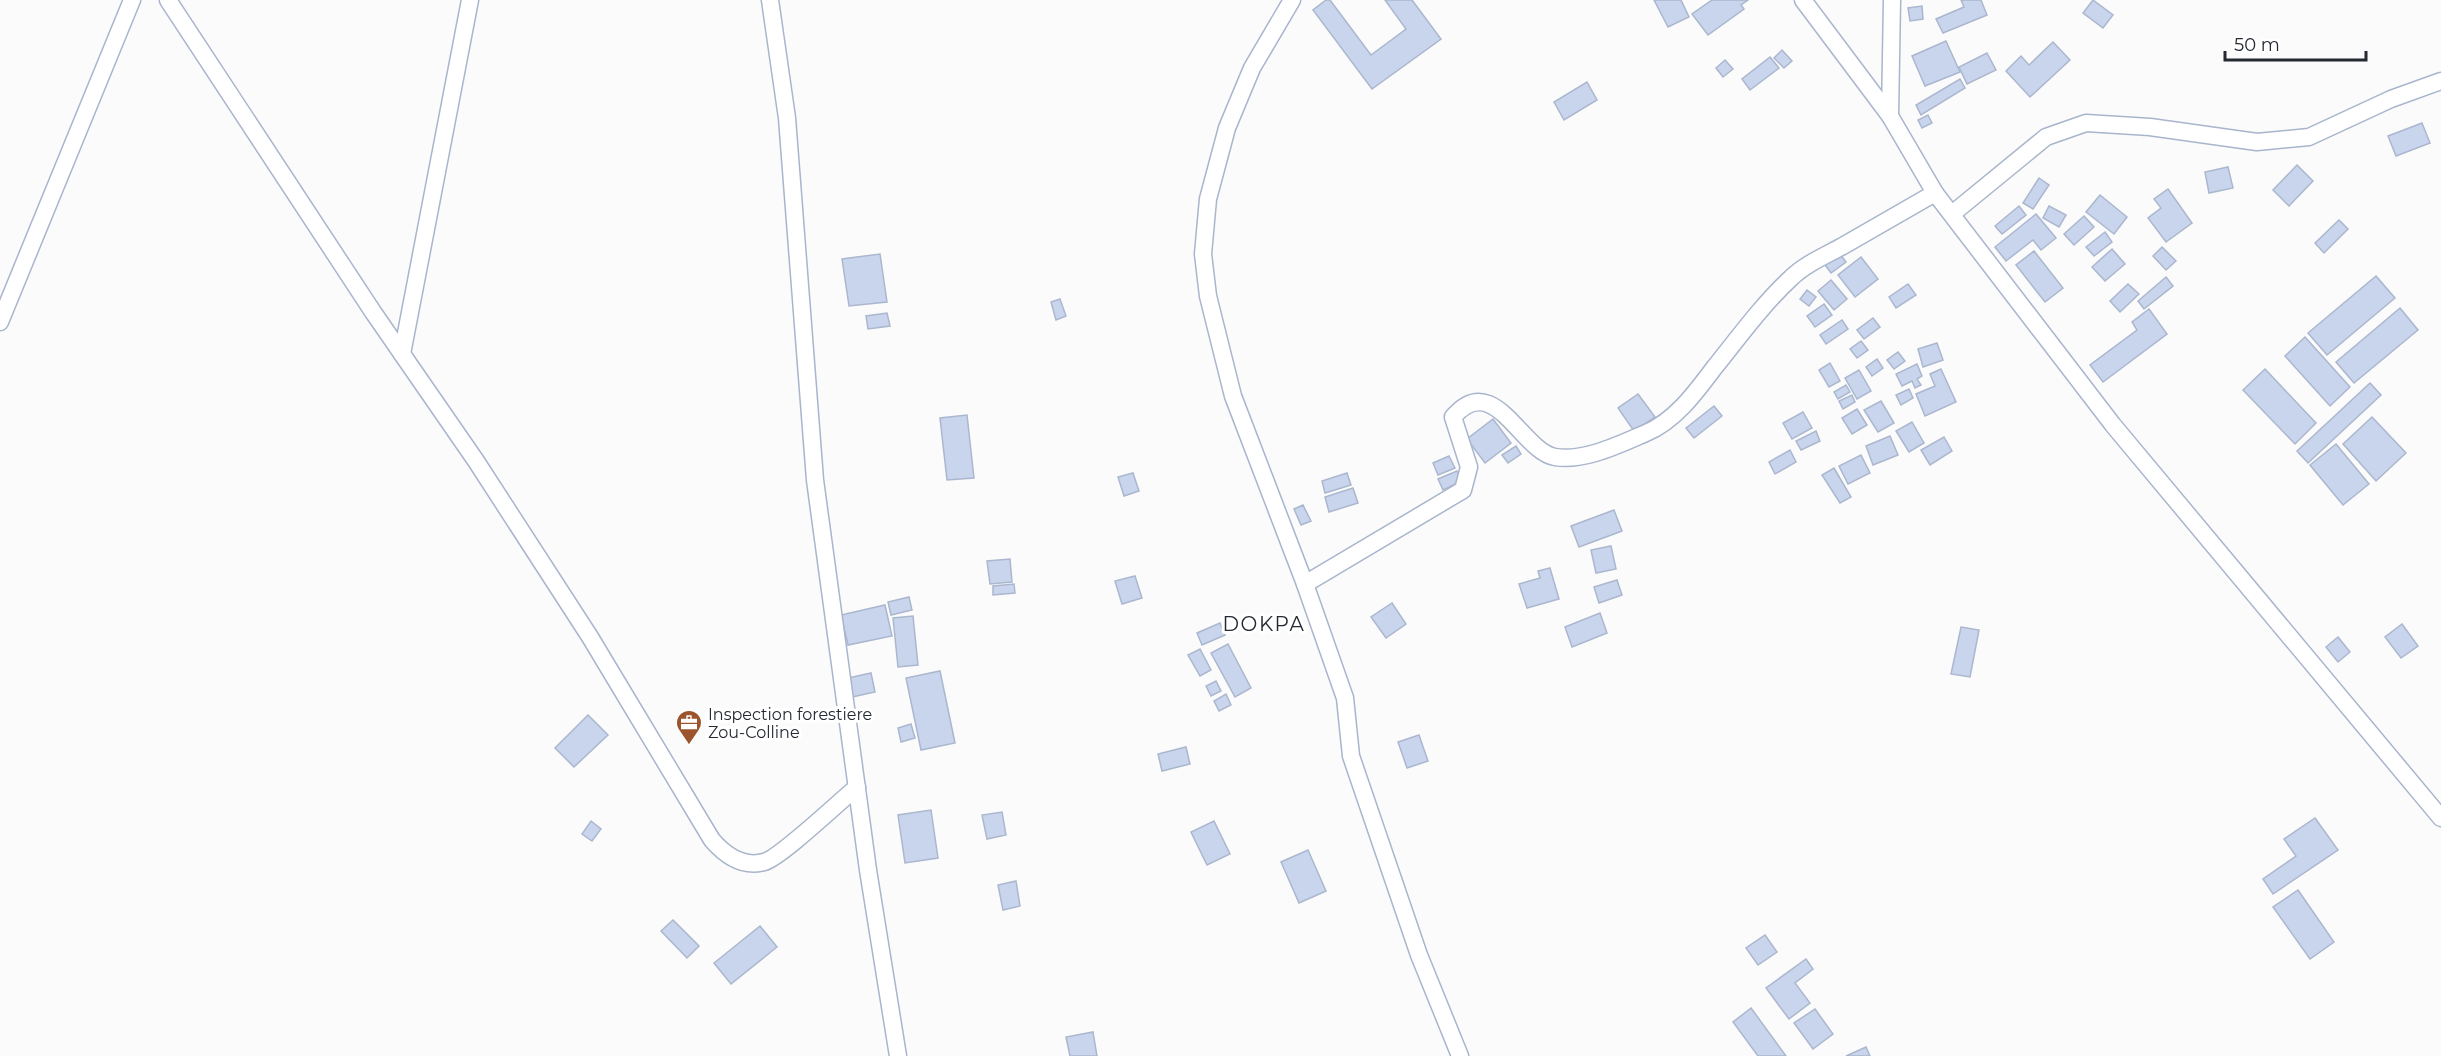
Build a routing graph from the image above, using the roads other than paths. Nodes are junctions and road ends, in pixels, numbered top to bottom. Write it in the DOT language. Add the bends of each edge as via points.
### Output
graph roads {
  1 [pos="132,0"];
  2 [pos="168,0"];
  3 [pos="470,0"];
  4 [pos="770,0"];
  5 [pos="1292,0"];
  6 [pos="1803,0"];
  7 [pos="1892,0"];
  8 [pos="2441,81"];
  9 [pos="1890,116"];
  10 [pos="1935,193"];
  11 [pos="1952,214"];
  12 [pos="0,322"];
  13 [pos="402,354"];
  14 [pos="1305,584"];
  15 [pos="857,787"];
  16 [pos="2441,818"];
  17 [pos="898,1056"];
  18 [pos="1460,1056"];
  1 -- 12 [label="street"];
  2 -- 13 [label="street"];
  3 -- 13 [label="street"];
  4 -- 15 [label="street" via="786,118 815,480"];
  5 -- 14 [label="street" via="1252,68 1227,128 1208,199 1203,254 1208,296 1233,396"];
  6 -- 9 [label="street"];
  7 -- 9 [label="street"];
  8 -- 11 [label="street" via="2308,137 2257,142 2150,127 2086,123 2046,137"];
  9 -- 10 [label="street"];
  10 -- 11 [label="street"];
  10 -- 14 [label="street" via="1792,276 1674,416 1650,432 1577,457 1554,457 1540,450 1492,405 1476,403 1461,408 1453,417 1469,467 1463,490"];
  11 -- 16 [label="street" via="2113,425"];
  13 -- 15 [label="street" via="590,637 724,855 743,863 764,862"];
  14 -- 18 [label="street" via="1345,698 1351,756 1419,955"];
  15 -- 17 [label="street"];
}
